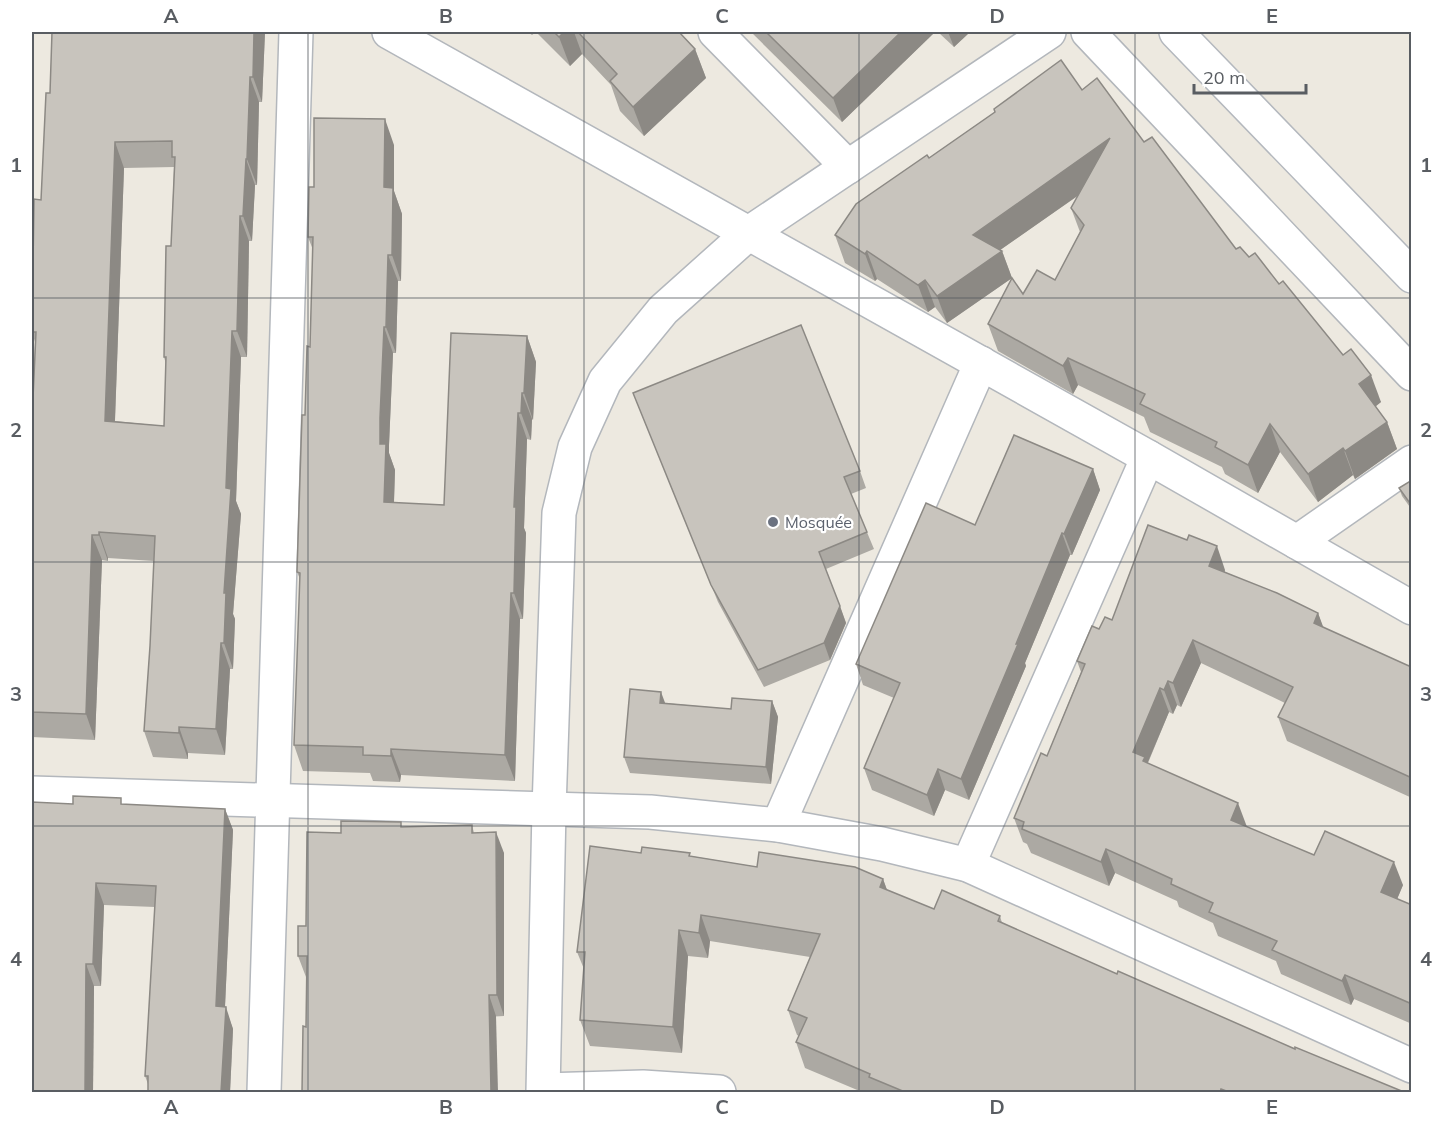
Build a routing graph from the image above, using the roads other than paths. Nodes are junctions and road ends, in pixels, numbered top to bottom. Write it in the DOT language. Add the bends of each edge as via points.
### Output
graph roads {
  1 [pos="296,32"];
  2 [pos="388,32"];
  3 [pos="715,32"];
  4 [pos="1049,32"];
  5 [pos="1088,32"];
  6 [pos="1176,32"];
  7 [pos="848,166"];
  8 [pos="749,233"];
  9 [pos="1412,276"];
  10 [pos="981,363"];
  11 [pos="1412,374"];
  12 [pos="1148,457"];
  13 [pos="1412,462"];
  14 [pos="1297,542"];
  15 [pos="1412,608"];
  16 [pos="32,793"];
  17 [pos="273,801"];
  18 [pos="549,809"];
  19 [pos="778,825"];
  20 [pos="968,865"];
  21 [pos="1412,1066"];
  22 [pos="544,1091"];
  23 [pos="264,1092"];
  24 [pos="719,1092"];
  1 -- 17 [label="street"];
  2 -- 8 [label="street"];
  3 -- 7 [label="street"];
  4 -- 7 [label="street"];
  5 -- 11 [label="street"];
  6 -- 9 [label="street"];
  7 -- 8 [label="street"];
  8 -- 10 [label="street"];
  8 -- 18 [label="street" via="663,310 605,381 575,447 559,513"];
  10 -- 12 [label="street"];
  10 -- 19 [label="street"];
  12 -- 14 [label="street"];
  12 -- 20 [label="street"];
  13 -- 14 [label="street"];
  14 -- 15 [label="street"];
  16 -- 17 [label="street"];
  17 -- 18 [label="street"];
  17 -- 23 [label="street"];
  18 -- 19 [label="street" via="650,812"];
  18 -- 22 [label="street"];
  19 -- 20 [label="street"];
  20 -- 21 [label="street"];
  22 -- 24 [label="street" via="643,1087"];
}
